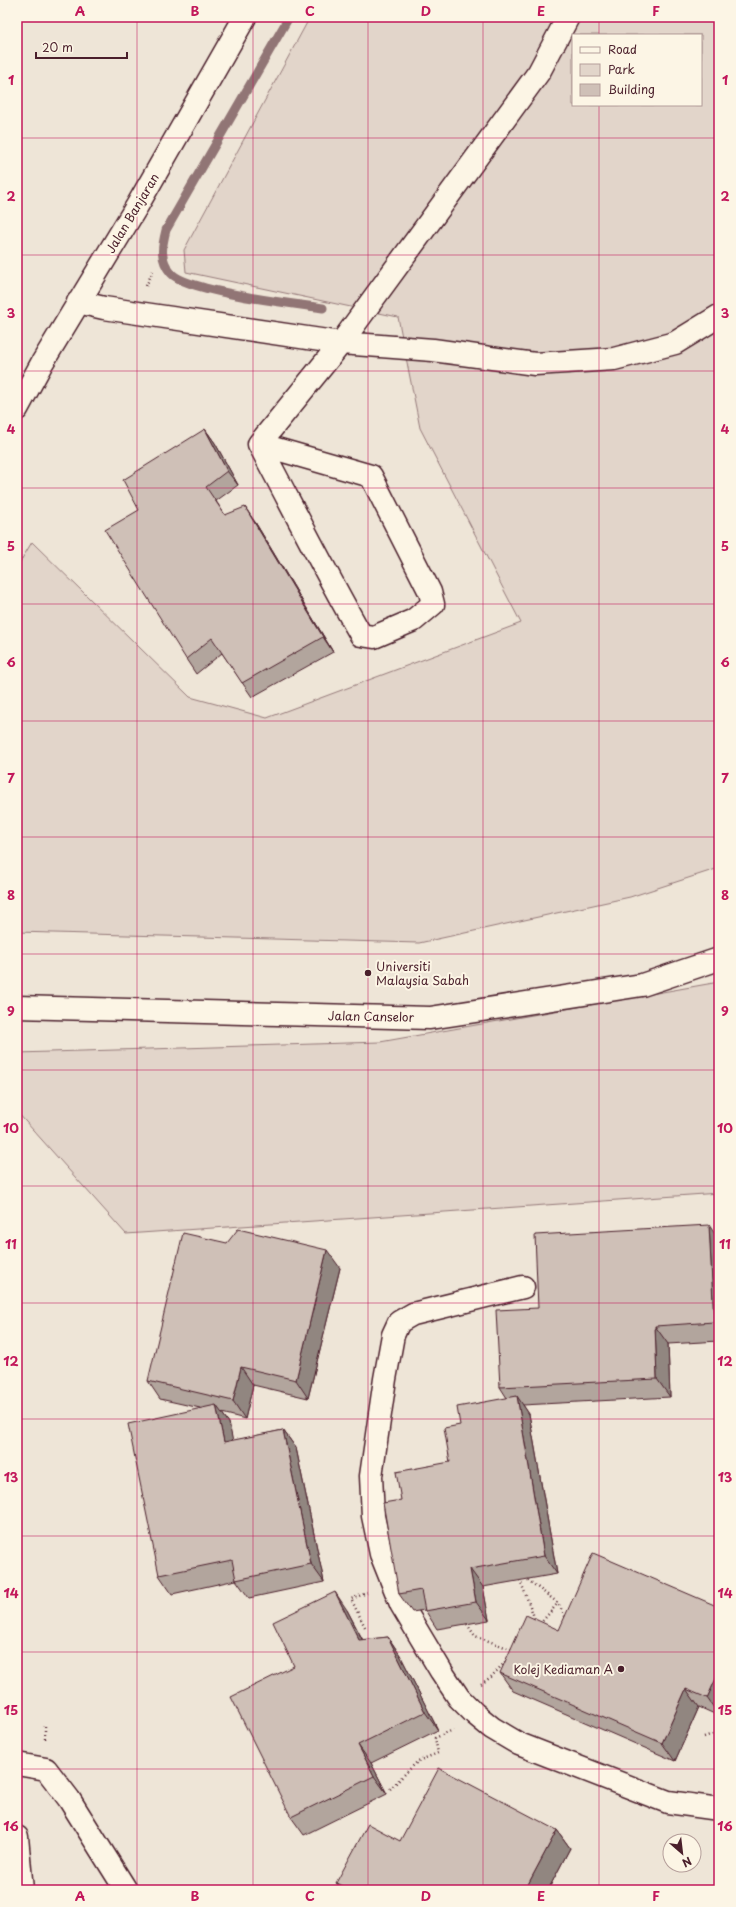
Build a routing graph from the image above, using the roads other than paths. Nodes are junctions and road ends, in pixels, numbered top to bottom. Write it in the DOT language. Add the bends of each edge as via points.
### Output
graph roads {
  1 [pos="245,17"];
  2 [pos="568,17"];
  3 [pos="78,302"];
  4 [pos="719,316"];
  5 [pos="340,343"];
  6 [pos="17,409"];
  7 [pos="259,444"];
  8 [pos="719,959"];
  9 [pos="17,1007"];
  10 [pos="523,1287"];
  11 [pos="17,1764"];
  12 [pos="719,1809"];
  13 [pos="17,1837"];
  14 [pos="22,1890"];
  15 [pos="126,1890"];
  1 -- 3 [label="street, Jalan Banjaran" via="137,206"];
  2 -- 5 [label="street" via="538,72"];
  3 -- 5 [label="street"];
  3 -- 6 [label="street, Jalan Banjaran"];
  4 -- 5 [label="street" via="675,344 614,359 535,364 433,350"];
  5 -- 7 [label="street"];
  7 -- 7 [label="street" via="370,476 430,592 433,604 414,620 374,637 361,635"];
  8 -- 9 [label="street, Jalan Canselor" via="642,985 430,1018"];
  10 -- 12 [label="street" via="413,1314 399,1322 393,1335 385,1378 371,1476 373,1516 381,1554 400,1604 459,1698 492,1728 519,1744 668,1802"];
  11 -- 15 [label="street" via="46,1769 69,1799"];
  13 -- 14 [label="street"];
}
